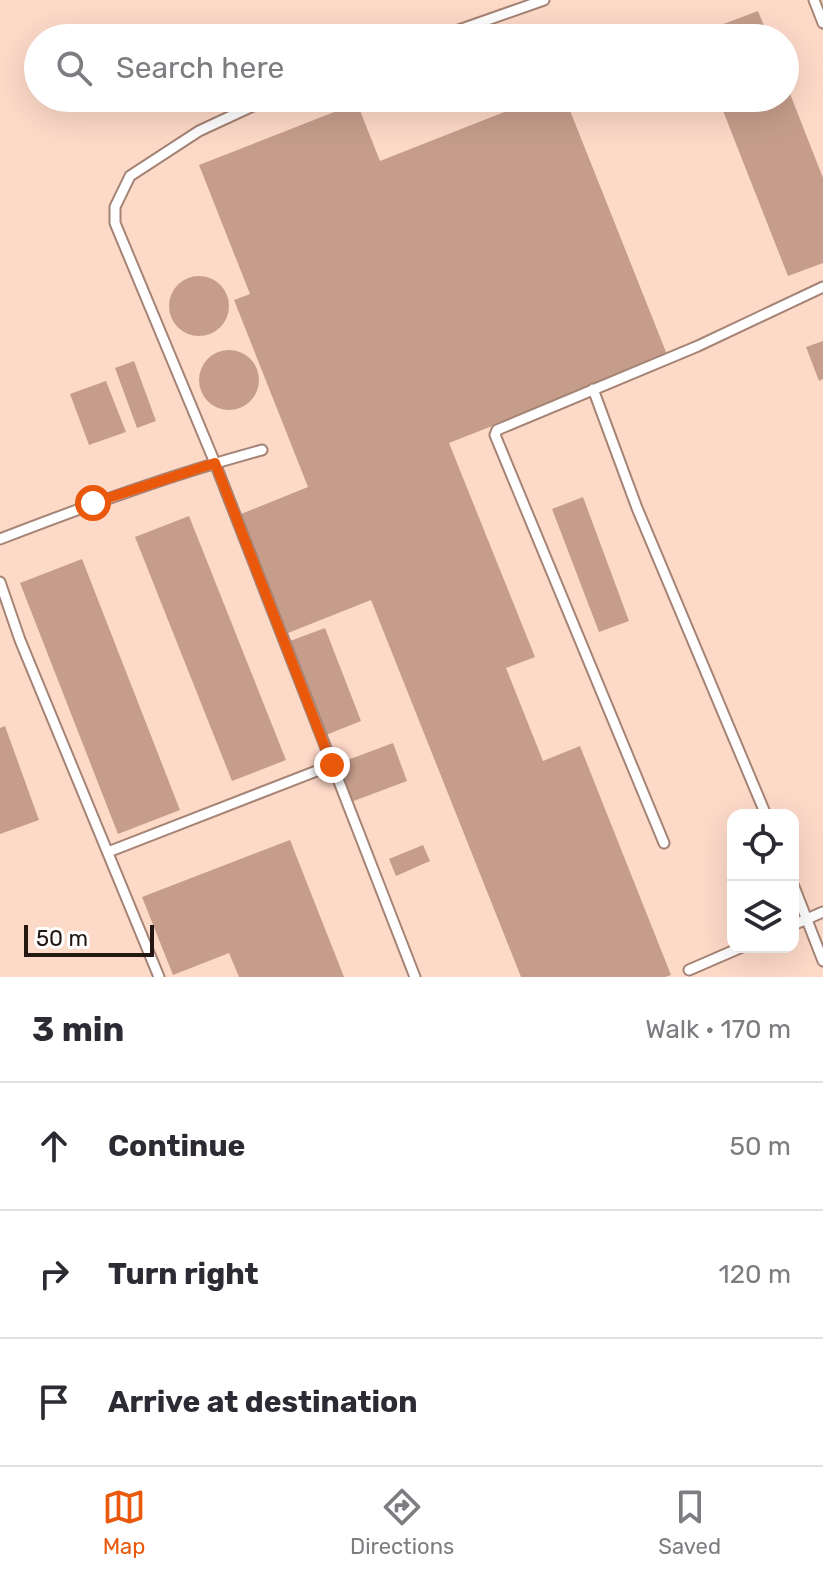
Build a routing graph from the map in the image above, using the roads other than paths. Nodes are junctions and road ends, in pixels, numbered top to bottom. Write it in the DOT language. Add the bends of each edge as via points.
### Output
graph roads {
  1 [pos="544,0"];
  2 [pos="814,0"];
  3 [pos="823,23"];
  4 [pos="476,24"];
  5 [pos="240,112"];
  6 [pos="823,287"];
  7 [pos="593,389"];
  8 [pos="262,450"];
  9 [pos="215,463"];
  10 [pos="0,539"];
  11 [pos="0,582"];
  12 [pos="332,765"];
  13 [pos="763,809"];
  14 [pos="664,843"];
  15 [pos="108,852"];
  16 [pos="799,900"];
  17 [pos="823,912"];
  18 [pos="806,919"];
  19 [pos="799,922"];
  20 [pos="728,953"];
  21 [pos="823,961"];
  22 [pos="689,970"];
  23 [pos="159,977"];
  24 [pos="415,977"];
  1 -- 4 [label="lane"];
  2 -- 3 [label="lane"];
  5 -- 9 [label="lane" via="199,131 130,176 115,207 115,223"];
  6 -- 7 [label="lane"];
  7 -- 13 [label="lane"];
  7 -- 14 [label="lane" via="504,425 495,435"];
  8 -- 9 [label="lane"];
  9 -- 10 [label="lane"];
  9 -- 12 [label="lane"];
  11 -- 15 [label="lane"];
  12 -- 15 [label="lane"];
  12 -- 24 [label="lane"];
  15 -- 23 [label="lane"];
  16 -- 18 [label="lane"];
  17 -- 18 [label="lane"];
  18 -- 19 [label="lane"];
  18 -- 21 [label="lane"];
  20 -- 22 [label="lane"];
}
